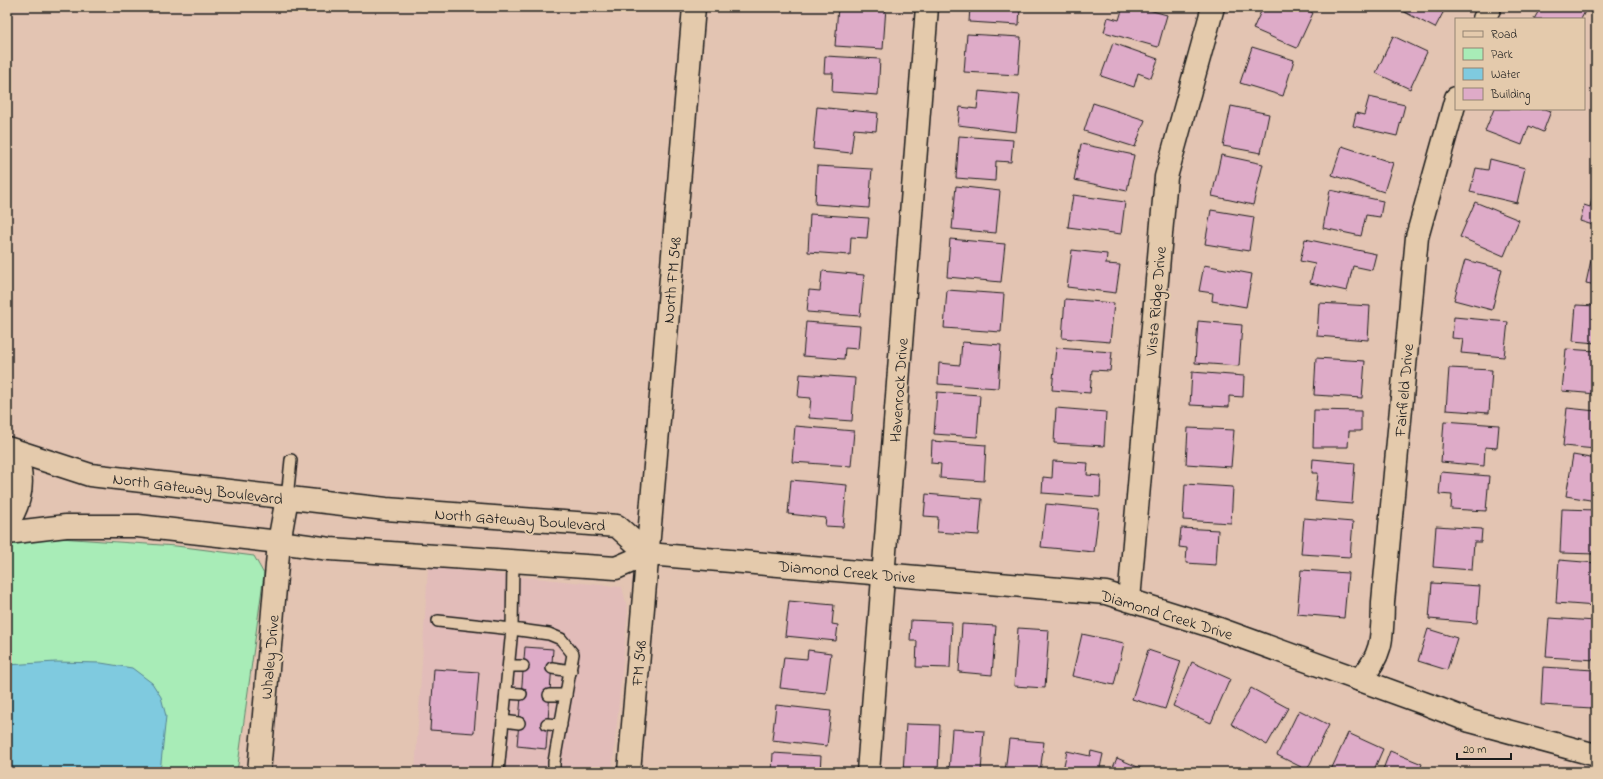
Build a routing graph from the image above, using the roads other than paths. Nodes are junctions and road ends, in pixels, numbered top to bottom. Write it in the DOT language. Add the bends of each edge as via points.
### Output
graph roads {
  1 [pos="694,7"];
  2 [pos="927,7"];
  3 [pos="1213,7"];
  4 [pos="1490,7"];
  5 [pos="1484,18"];
  6 [pos="1455,102"];
  7 [pos="10,449"];
  8 [pos="291,460"];
  9 [pos="287,498"];
  10 [pos="7,523"];
  11 [pos="7,533"];
  12 [pos="279,542"];
  13 [pos="648,554"];
  14 [pos="513,561"];
  15 [pos="884,574"];
  16 [pos="1129,600"];
  17 [pos="438,622"];
  18 [pos="512,629"];
  19 [pos="509,666"];
  20 [pos="523,666"];
  21 [pos="552,668"];
  22 [pos="571,671"];
  23 [pos="1360,680"];
  24 [pos="506,693"];
  25 [pos="521,694"];
  26 [pos="549,695"];
  27 [pos="566,695"];
  28 [pos="503,721"];
  29 [pos="519,723"];
  30 [pos="548,724"];
  31 [pos="561,725"];
  32 [pos="1596,755"];
  33 [pos="259,772"];
  34 [pos="498,772"];
  35 [pos="554,772"];
  36 [pos="629,772"];
  37 [pos="868,772"];
  1 -- 13 [label="street, North FM 548 / FM 548"];
  2 -- 15 [label="street, Havenrock Drive"];
  3 -- 16 [label="street, Vista Ridge Drive" via="1166,177"];
  4 -- 5 [label="street"];
  6 -- 23 [label="street, Fairfield Drive" via="1417,237 1381,645 1371,668"];
  7 -- 9 [label="street, North Gateway Boulevard" via="90,475"];
  7 -- 10 [label="street" via="20,471 20,494 13,516"];
  8 -- 9 [label="lane"];
  9 -- 12 [label="street, Whaley Drive"];
  9 -- 13 [label="street, North Gateway Boulevard" via="386,509 617,526"];
  11 -- 12 [label="street" via="66,526 138,526"];
  12 -- 14 [label="street" via="330,549"];
  12 -- 33 [label="street, Whaley Drive"];
  13 -- 14 [label="street" via="616,568"];
  13 -- 15 [label="street, Diamond Creek Drive"];
  13 -- 36 [label="street, FM 548 / FM 548"];
  14 -- 18 [label="lane"];
  15 -- 16 [label="street, Diamond Creek Drive" via="1106,593"];
  15 -- 37 [label="street, Havenrock Drive"];
  16 -- 23 [label="street, Diamond Creek Drive" via="1211,626"];
  17 -- 18 [label="lane"];
  18 -- 19 [label="lane"];
  18 -- 22 [label="lane" via="549,634 561,639 573,654"];
  19 -- 20 [label="lane"];
  19 -- 24 [label="lane"];
  21 -- 22 [label="lane"];
  22 -- 27 [label="lane"];
  23 -- 32 [label="street, Diamond Creek Drive" via="1470,721"];
  24 -- 25 [label="lane"];
  24 -- 28 [label="lane"];
  26 -- 27 [label="lane"];
  27 -- 31 [label="lane"];
  28 -- 29 [label="lane"];
  28 -- 34 [label="lane"];
  30 -- 31 [label="lane"];
  31 -- 35 [label="lane"];
}
